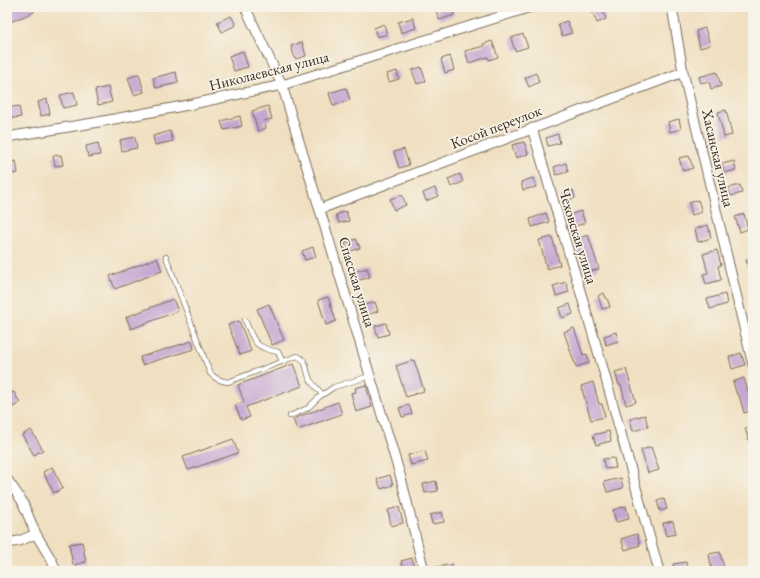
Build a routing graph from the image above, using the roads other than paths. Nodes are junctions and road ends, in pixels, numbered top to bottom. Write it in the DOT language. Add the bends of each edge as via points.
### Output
graph roads {
  1 [pos="245,7"];
  2 [pos="531,7"];
  3 [pos="672,7"];
  4 [pos="683,72"];
  5 [pos="282,85"];
  6 [pos="532,128"];
  7 [pos="7,137"];
  8 [pos="320,209"];
  9 [pos="166,257"];
  10 [pos="245,320"];
  11 [pos="282,361"];
  12 [pos="753,365"];
  13 [pos="370,376"];
  14 [pos="322,394"];
  15 [pos="290,416"];
  16 [pos="7,479"];
  17 [pos="36,534"];
  18 [pos="7,543"];
  19 [pos="56,571"];
  20 [pos="424,571"];
  21 [pos="659,571"];
  1 -- 5 [label="street, Спасская улица"];
  2 -- 5 [label="street, Николаевская улица"];
  3 -- 4 [label="street, Хасанская улица"];
  4 -- 6 [label="street, Косой переулок"];
  4 -- 12 [label="street, Хасанская улица"];
  5 -- 7 [label="street, Николаевская улица" via="180,107"];
  5 -- 8 [label="street, Спасская улица"];
  6 -- 8 [label="street, Косой переулок"];
  6 -- 21 [label="street, Чеховская улица"];
  8 -- 13 [label="street, Спасская улица"];
  9 -- 11 [label="lane" via="214,378 228,382"];
  10 -- 11 [label="lane" via="258,346 278,352"];
  11 -- 14 [label="lane" via="298,356 302,358 310,380"];
  13 -- 14 [label="lane" via="334,387"];
  13 -- 20 [label="street, Спасская улица" via="401,478"];
  14 -- 15 [label="lane" via="308,408"];
  16 -- 17 [label="street" via="22,501"];
  17 -- 18 [label="street"];
  17 -- 19 [label="street"];
}
